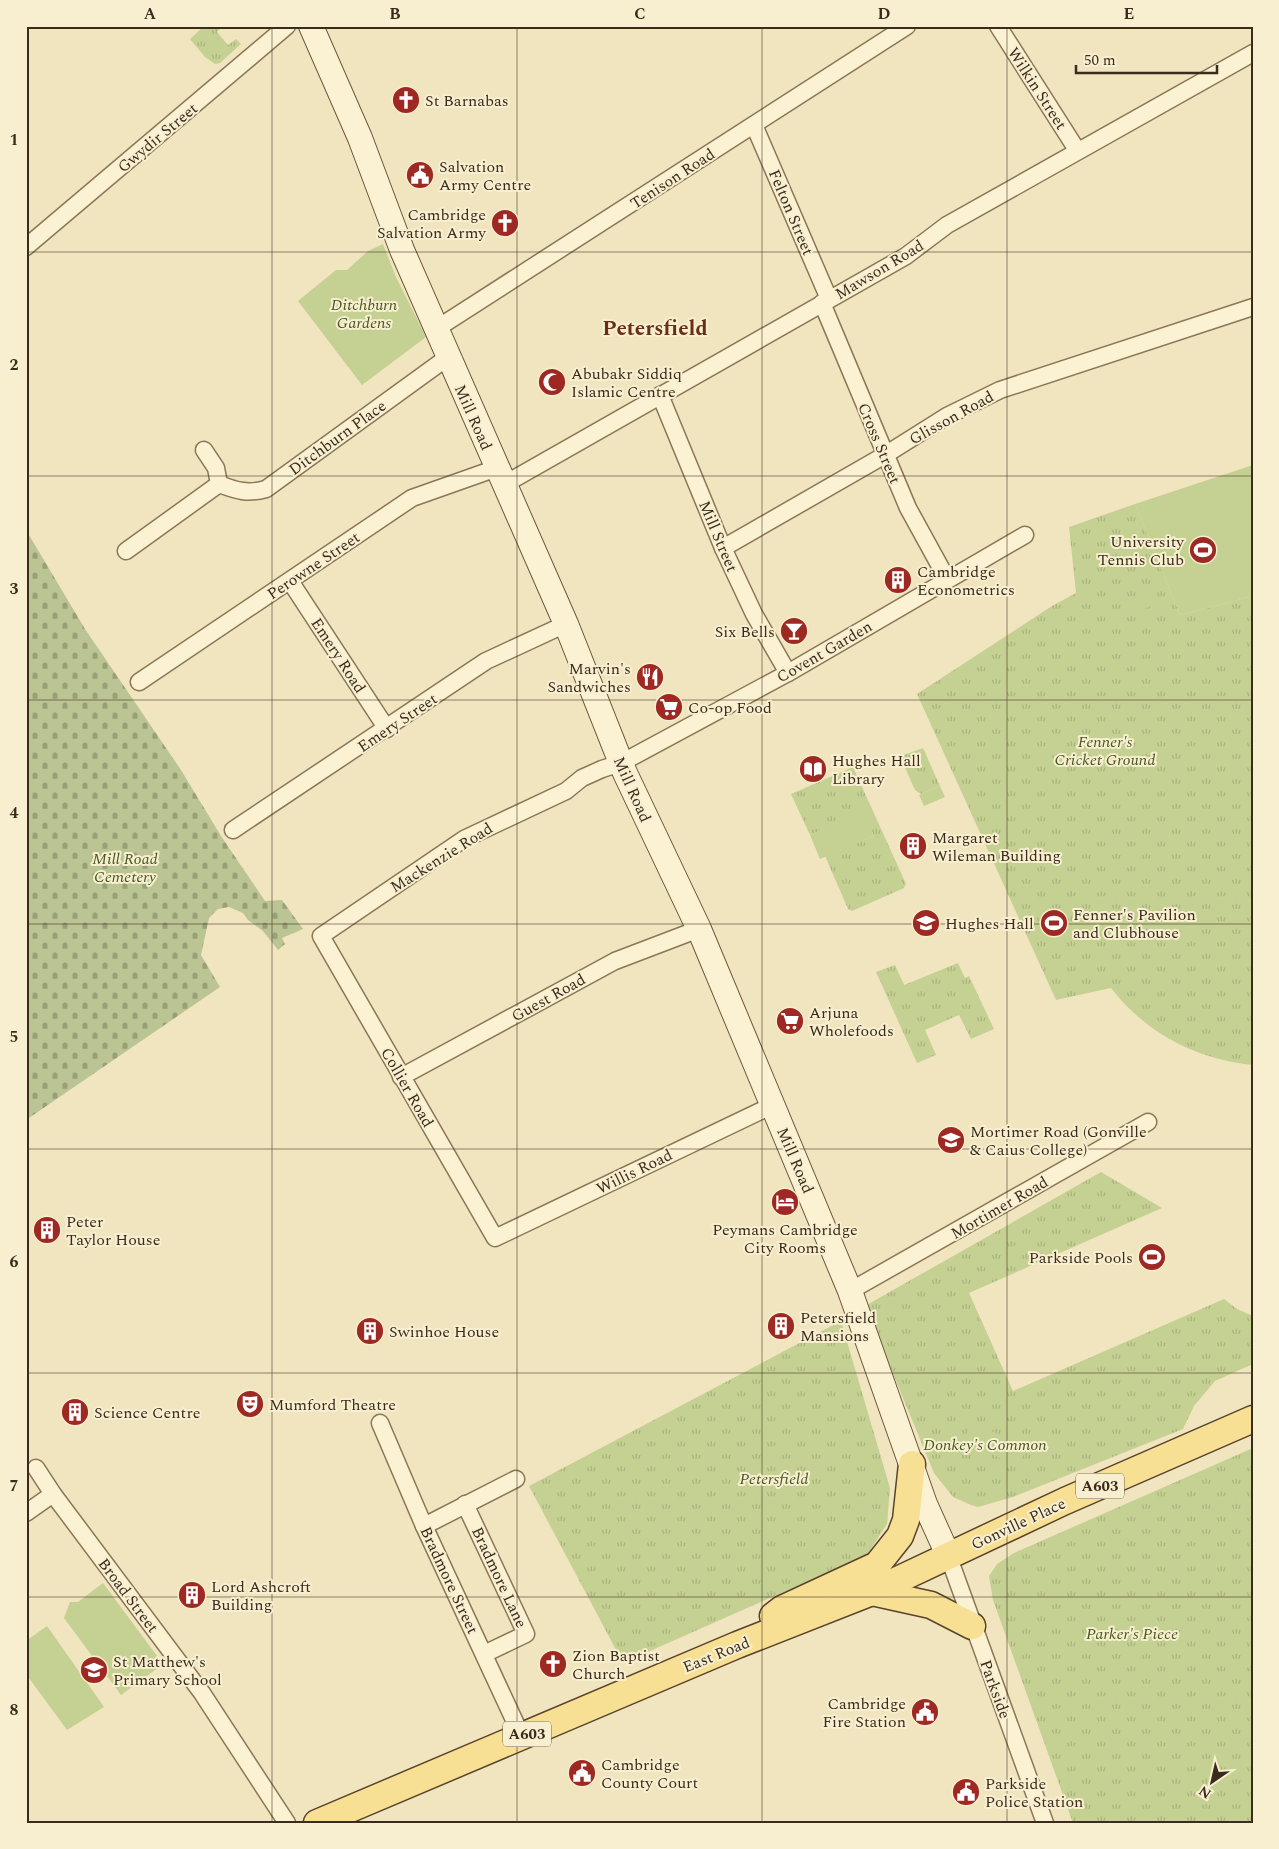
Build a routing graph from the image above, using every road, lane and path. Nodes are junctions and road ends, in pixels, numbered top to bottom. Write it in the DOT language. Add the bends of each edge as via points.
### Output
graph roads {
  1 [pos="287,26"];
  2 [pos="311,26"];
  3 [pos="907,26"];
  4 [pos="998,26"];
  5 [pos="1253,53"];
  6 [pos="754,125"];
  7 [pos="1077,150"];
  8 [pos="26,247"];
  9 [pos="825,301"];
  10 [pos="1253,306"];
  11 [pos="436,329"];
  12 [pos="448,357"];
  13 [pos="660,395"];
  14 [pos="204,450"];
  15 [pos="885,455"];
  16 [pos="501,476"];
  17 [pos="219,484"];
  18 [pos="1025,535"];
  19 [pos="723,548"];
  20 [pos="126,550"];
  21 [pos="947,579"];
  22 [pos="290,581"];
  23 [pos="566,624"];
  24 [pos="788,673"];
  25 [pos="139,682"];
  26 [pos="387,729"];
  27 [pos="621,763"];
  28 [pos="233,830"];
  29 [pos="699,929"];
  30 [pos="321,936"];
  31 [pos="401,1077"];
  32 [pos="772,1104"];
  33 [pos="1148,1122"];
  34 [pos="496,1238"];
  35 [pos="850,1291"];
  36 [pos="1253,1419"];
  37 [pos="380,1423"];
  38 [pos="912,1464"];
  39 [pos="36,1468"];
  40 [pos="516,1479"];
  41 [pos="54,1494"];
  42 [pos="466,1504"];
  43 [pos="26,1513"];
  44 [pos="424,1526"];
  45 [pos="948,1555"];
  46 [pos="872,1592"];
  47 [pos="972,1626"];
  48 [pos="737,1645"];
  49 [pos="484,1654"];
  50 [pos="522,1736"];
  51 [pos="287,1823"];
  52 [pos="317,1823"];
  53 [pos="1045,1823"];
  1 -- 8 [label="street, Gwydir Street"];
  2 -- 11 [label="street, Mill Road" via="360,138"];
  3 -- 6 [label="street, Tenison Road"];
  4 -- 7 [label="street, Wilkin Street"];
  5 -- 7 [label="street, Mawson Road"];
  6 -- 9 [label="street, Felton Street"];
  6 -- 11 [label="street, Tenison Road"];
  7 -- 9 [label="street, Mawson Road" via="947,225 906,256"];
  9 -- 13 [label="street, Mawson Road"];
  9 -- 15 [label="street, Cross Street"];
  10 -- 15 [label="street, Glisson Road" via="1000,390 947,416"];
  11 -- 12 [label="street, Mill Road"];
  12 -- 16 [label="street, Mill Road"];
  12 -- 17 [label="street, Ditchburn Place" via="266,489 245,492"];
  13 -- 16 [label="street, Mawson Road"];
  13 -- 19 [label="street, Mill Street"];
  14 -- 17 [label="street" via="216,468"];
  15 -- 19 [label="street, Glisson Road"];
  15 -- 21 [label="street, Cross Street" via="908,508"];
  16 -- 22 [label="street, Perowne Street" via="412,498"];
  16 -- 23 [label="street, Mill Road"];
  17 -- 20 [label="street"];
  18 -- 21 [label="street, Covent Garden"];
  19 -- 24 [label="street, Mill Street" via="754,614"];
  21 -- 24 [label="street, Covent Garden"];
  22 -- 25 [label="street, Perowne Street"];
  22 -- 26 [label="street, Emery Road"];
  23 -- 26 [label="street, Emery Street" via="486,661"];
  23 -- 27 [label="street, Mill Road"];
  24 -- 27 [label="street, Covent Garden"];
  26 -- 28 [label="street, Emery Street"];
  27 -- 29 [label="street, Mill Road"];
  27 -- 30 [label="street, Mackenzie Road" via="582,778 566,791 464,839"];
  29 -- 31 [label="street, Guest Road" via="615,961"];
  29 -- 32 [label="street, Mill Road"];
  30 -- 31 [label="street, Collier Road"];
  31 -- 34 [label="street, Collier Road"];
  32 -- 34 [label="street, Willis Road"];
  32 -- 35 [label="street, Mill Road"];
  33 -- 35 [label="street, Mortimer Road"];
  35 -- 38 [label="street, Mill Road"];
  36 -- 45 [label="main road, Gonville Place / A603"];
  37 -- 44 [label="street, Bradmore Street"];
  38 -- 45 [label="street, Mill Road"];
  38 -- 48 [label="main road" via="906,1520 900,1536 877,1565 782,1609"];
  39 -- 41 [label="street, Broad Street"];
  40 -- 42 [label="street"];
  41 -- 43 [label="street"];
  41 -- 51 [label="street, Broad Street" via="202,1693"];
  42 -- 44 [label="street"];
  42 -- 49 [label="street, Bradmore Lane" via="526,1634"];
  44 -- 49 [label="street, Bradmore Street"];
  45 -- 46 [label="main road, East Road"];
  45 -- 47 [label="street, Parkside"];
  46 -- 47 [label="main road" via="931,1605"];
  46 -- 48 [label="main road, East Road / A603"];
  47 -- 53 [label="street, Parkside"];
  48 -- 50 [label="main road, East Road / A603"];
  49 -- 50 [label="street, Bradmore Street"];
  50 -- 52 [label="main road, East Road / A603"];
}
